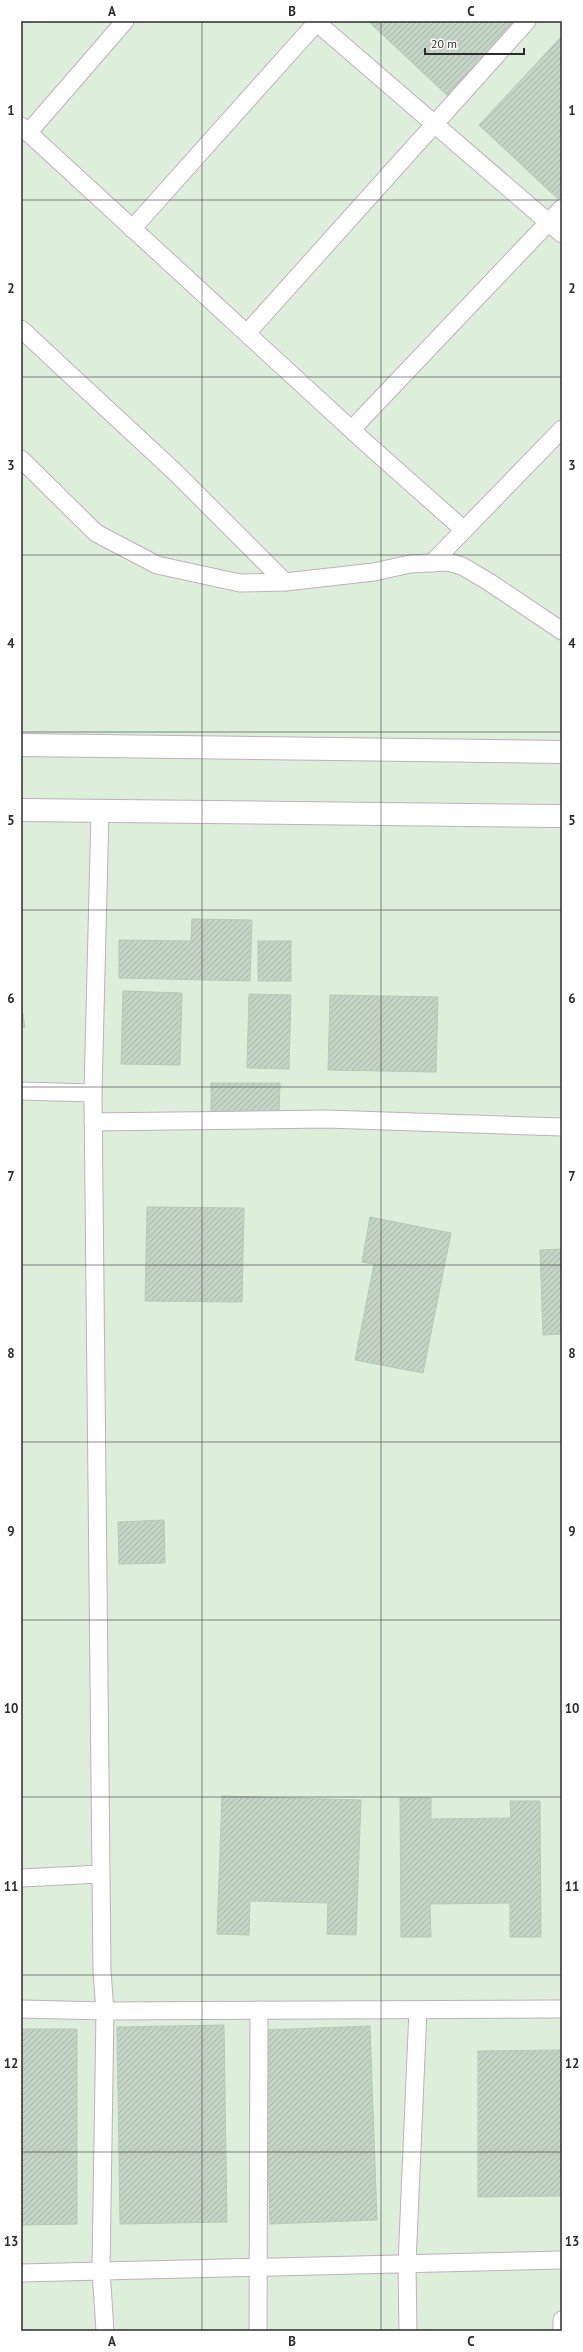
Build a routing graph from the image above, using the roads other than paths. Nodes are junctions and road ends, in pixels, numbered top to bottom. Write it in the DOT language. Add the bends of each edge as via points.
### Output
graph roads {
  1 [pos="125,21"];
  2 [pos="316,21"];
  3 [pos="526,21"];
  4 [pos="435,124"];
  5 [pos="24,129"];
  6 [pos="562,208"];
  7 [pos="556,228"];
  8 [pos="132,229"];
  9 [pos="21,329"];
  10 [pos="247,334"];
  11 [pos="352,429"];
  12 [pos="562,429"];
  13 [pos="21,459"];
  14 [pos="464,530"];
  15 [pos="432,563"];
  16 [pos="285,582"];
  17 [pos="562,631"];
  18 [pos="21,745"];
  19 [pos="562,752"];
  20 [pos="21,810"];
  21 [pos="100,811"];
  22 [pos="562,816"];
  23 [pos="21,1091"];
  24 [pos="93,1093"];
  25 [pos="93,1122"];
  26 [pos="562,1128"];
  27 [pos="101,1874"];
  28 [pos="21,1878"];
  29 [pos="21,2009"];
  30 [pos="562,2009"];
  31 [pos="259,2010"];
  32 [pos="418,2010"];
  33 [pos="105,2011"];
  34 [pos="562,2260"];
  35 [pos="407,2264"];
  36 [pos="259,2268"];
  37 [pos="101,2270"];
  38 [pos="21,2273"];
  39 [pos="562,2320"];
  40 [pos="105,2331"];
  41 [pos="258,2331"];
  42 [pos="408,2331"];
  43 [pos="562,2331"];
  1 -- 5 [label="lane"];
  2 -- 4 [label="lane"];
  2 -- 8 [label="lane"];
  3 -- 4 [label="lane"];
  4 -- 7 [label="lane"];
  4 -- 10 [label="lane"];
  5 -- 8 [label="lane"];
  6 -- 7 [label="lane"];
  7 -- 11 [label="lane"];
  8 -- 10 [label="lane"];
  9 -- 16 [label="lane" via="176,473"];
  10 -- 11 [label="lane"];
  11 -- 14 [label="lane"];
  12 -- 14 [label="lane"];
  13 -- 16 [label="lane" via="96,533 157,565 240,583"];
  14 -- 15 [label="lane"];
  15 -- 16 [label="lane"];
  15 -- 17 [label="lane" via="448,562 462,566 518,600"];
  18 -- 19 [label="street"];
  20 -- 21 [label="street"];
  21 -- 22 [label="street"];
  21 -- 24 [label="lane"];
  23 -- 24 [label="lane"];
  24 -- 25 [label="lane"];
  25 -- 26 [label="lane" via="327,1119"];
  25 -- 27 [label="lane"];
  27 -- 28 [label="lane"];
  27 -- 33 [label="lane"];
  29 -- 33 [label="lane"];
  30 -- 32 [label="lane"];
  31 -- 32 [label="lane"];
  31 -- 33 [label="lane"];
  31 -- 36 [label="lane"];
  32 -- 35 [label="lane"];
  33 -- 37 [label="lane"];
  34 -- 35 [label="lane"];
  35 -- 36 [label="lane"];
  35 -- 42 [label="lane"];
  36 -- 37 [label="lane"];
  36 -- 41 [label="lane"];
  37 -- 38 [label="lane"];
  37 -- 40 [label="lane"];
  39 -- 43 [label="lane"];
}
